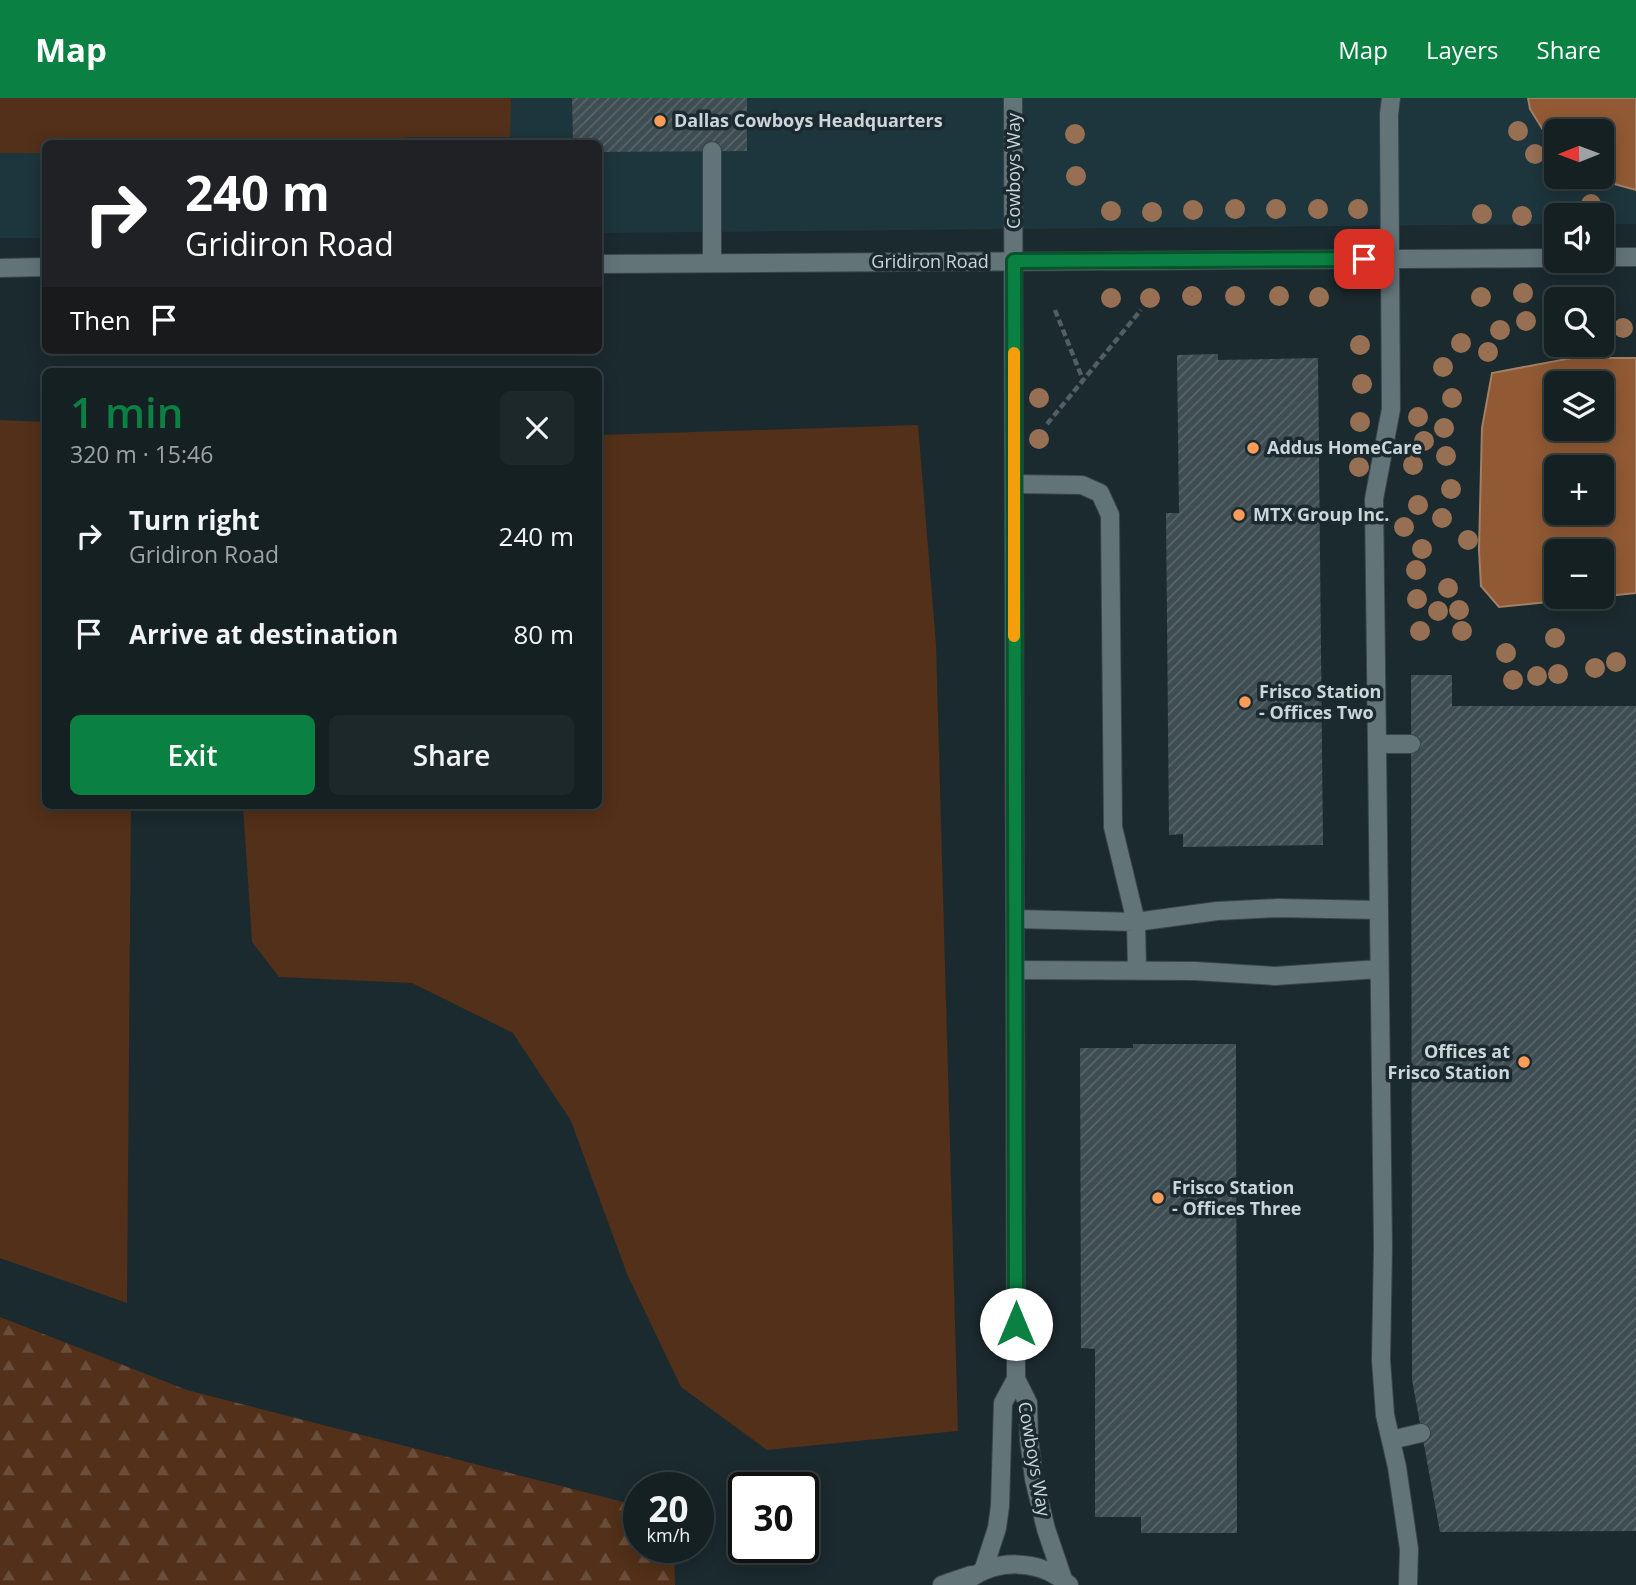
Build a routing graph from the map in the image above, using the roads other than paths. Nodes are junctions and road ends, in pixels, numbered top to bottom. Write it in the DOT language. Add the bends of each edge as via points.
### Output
graph roads {
  1 [pos="1013,98"];
  2 [pos="1391,98"];
  3 [pos="712,151"];
  4 [pos="1614,257"];
  5 [pos="1636,257"];
  6 [pos="1544,258"];
  7 [pos="1390,259"];
  8 [pos="1014,261"];
  9 [pos="712,263"];
  10 [pos="602,264"];
  11 [pos="42,267"];
  12 [pos="0,268"];
  13 [pos="1014,484"];
  14 [pos="1377,744"];
  15 [pos="1411,744"];
  16 [pos="1379,910"];
  17 [pos="1015,919"];
  18 [pos="1136,922"];
  19 [pos="1379,969"];
  20 [pos="1015,970"];
  21 [pos="1137,970"];
  22 [pos="1016,1379"];
  23 [pos="1422,1433"];
  24 [pos="1391,1440"];
  25 [pos="981,1572"];
  26 [pos="1067,1583"];
  27 [pos="943,1585"];
  28 [pos="962,1585"];
  29 [pos="1408,1585"];
  1 -- 8 [label="street, Cowboys Way"];
  2 -- 7 [label="street"];
  3 -- 9 [label="street"];
  4 -- 5 [label="street"];
  6 -- 7 [label="street, Gridiron Road"];
  7 -- 8 [label="street, Gridiron Road"];
  7 -- 14 [label="street" via="1391,409 1374,499"];
  8 -- 9 [label="street, Gridiron Road"];
  8 -- 13 [label="street, Cowboys Way"];
  9 -- 10 [label="street, Gridiron Road"];
  11 -- 12 [label="street"];
  13 -- 17 [label="street, Cowboys Way"];
  13 -- 18 [label="street" via="1082,485 1100,493 1110,515 1113,827"];
  14 -- 15 [label="street"];
  14 -- 16 [label="street"];
  16 -- 18 [label="street" via="1217,911"];
  16 -- 19 [label="street"];
  17 -- 18 [label="street"];
  17 -- 20 [label="street, Cowboys Way"];
  18 -- 21 [label="street"];
  19 -- 21 [label="street" via="1275,976"];
  19 -- 24 [label="street" via="1381,1360"];
  20 -- 21 [label="street"];
  20 -- 22 [label="street, Cowboys Way"];
  22 -- 25 [label="street, Cowboys Way" via="1003,1403 1000,1506"];
  22 -- 26 [label="street, Cowboys Way" via="1028,1403 1034,1479 1044,1519"];
  23 -- 24 [label="street"];
  24 -- 29 [label="street" via="1409,1549"];
  25 -- 26 [label="street" via="1024,1564 1044,1569"];
  25 -- 27 [label="street"];
  25 -- 28 [label="street"];
}
